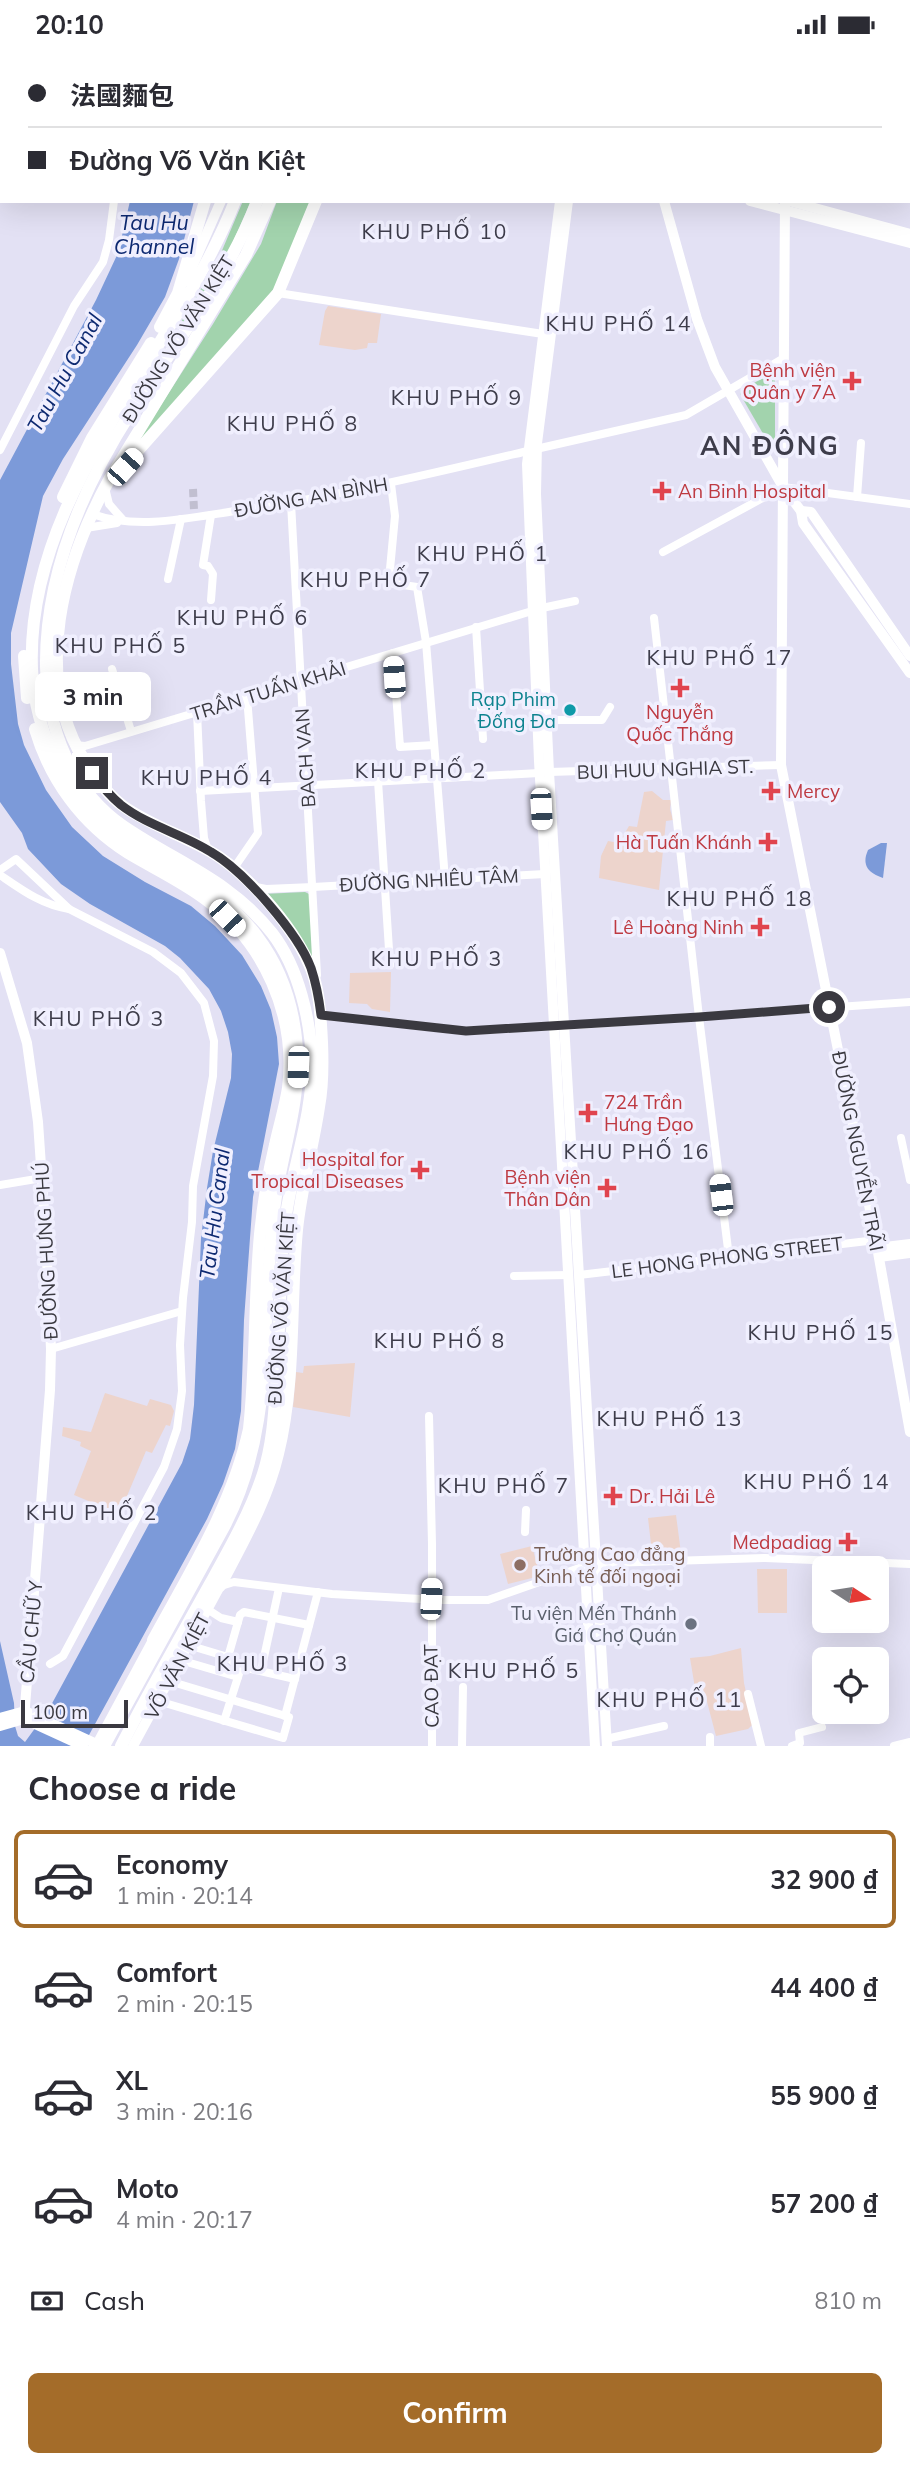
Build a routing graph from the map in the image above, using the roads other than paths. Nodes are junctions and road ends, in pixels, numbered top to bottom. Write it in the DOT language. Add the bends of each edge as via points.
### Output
graph roads {
  1 [pos="114,203"];
  2 [pos="204,203"];
  3 [pos="220,203"];
  4 [pos="234,203"];
  5 [pos="256,203"];
  6 [pos="269,203"];
  7 [pos="315,203"];
  8 [pos="560,203"];
  9 [pos="568,203"];
  10 [pos="665,203"];
  11 [pos="768,203"];
  12 [pos="787,205"];
  13 [pos="906,238"];
  14 [pos="178,293"];
  15 [pos="278,293"];
  16 [pos="158,332"];
  17 [pos="547,335"];
  18 [pos="784,358"];
  19 [pos="146,367"];
  20 [pos="728,392"];
  21 [pos="861,443"];
  22 [pos="0,450"];
  23 [pos="532,450"];
  24 [pos="107,482"];
  25 [pos="391,484"];
  26 [pos="783,487"];
  27 [pos="857,497"];
  28 [pos="291,503"];
  29 [pos="910,504"];
  30 [pos="75,507"];
  31 [pos="801,511"];
  32 [pos="211,515"];
  33 [pos="181,519"];
  34 [pos="123,520"];
  35 [pos="86,528"];
  36 [pos="72,533"];
  37 [pos="663,552"];
  38 [pos="390,569"];
  39 [pos="167,579"];
  40 [pos="389,583"];
  41 [pos="211,600"];
  42 [pos="575,601"];
  43 [pos="537,610"];
  44 [pos="654,618"];
  45 [pos="476,628"];
  46 [pos="426,642"];
  47 [pos="393,653"];
  48 [pos="910,656"];
  49 [pos="908,667"];
  50 [pos="111,669"];
  51 [pos="301,681"];
  52 [pos="247,697"];
  53 [pos="610,707"];
  54 [pos="197,712"];
  55 [pos="547,720"];
  56 [pos="131,731"];
  57 [pos="483,739"];
  58 [pos="434,745"];
  59 [pos="80,748"];
  60 [pos="781,765"];
  61 [pos="672,768"];
  62 [pos="544,773"];
  63 [pos="437,778"];
  64 [pos="378,781"];
  65 [pos="307,785"];
  66 [pos="254,788"];
  67 [pos="200,791"];
  68 [pos="202,843"];
  69 [pos="234,868"];
  70 [pos="0,873"];
  71 [pos="550,874"];
  72 [pos="445,879"];
  73 [pos="385,882"];
  74 [pos="250,884"];
  75 [pos="313,887"];
  76 [pos="69,909"];
  77 [pos="0,953"];
  78 [pos="390,965"];
  79 [pos="318,996"];
  80 [pos="910,1002"];
  81 [pos="829,1007"];
  82 [pos="321,1015"];
  83 [pos="699,1017"];
  84 [pos="295,1018"];
  85 [pos="559,1026"];
  86 [pos="901,1138"];
  87 [pos="43,1178"];
  88 [pos="910,1179"];
  89 [pos="0,1185"];
  90 [pos="910,1244"];
  91 [pos="877,1249"];
  92 [pos="910,1253"];
  93 [pos="729,1257"];
  94 [pos="574,1275"];
  95 [pos="514,1276"];
  96 [pos="182,1311"];
  97 [pos="51,1349"];
  98 [pos="429,1416"];
  99 [pos="910,1432"];
  100 [pos="526,1510"];
  101 [pos="525,1532"];
  102 [pos="38,1553"];
  103 [pos="910,1564"];
  104 [pos="591,1566"];
  105 [pos="231,1577"];
  106 [pos="220,1586"];
  107 [pos="279,1588"];
  108 [pos="318,1592"];
  109 [pos="431,1599"];
  110 [pos="181,1607"];
  111 [pos="207,1609"];
  112 [pos="272,1617"];
  113 [pos="238,1622"];
  114 [pos="309,1625"];
  115 [pos="153,1640"];
  116 [pos="188,1645"];
  117 [pos="595,1645"];
  118 [pos="228,1657"];
  119 [pos="180,1660"];
  120 [pos="50,1664"];
  121 [pos="238,1666"];
  122 [pos="261,1671"];
  123 [pos="238,1677"];
  124 [pos="295,1679"];
  125 [pos="169,1681"];
  126 [pos="463,1687"];
  127 [pos="748,1694"];
  128 [pos="231,1700"];
  129 [pos="158,1701"];
  130 [pos="24,1715"];
  131 [pos="287,1717"];
  132 [pos="0,1718"];
  133 [pos="224,1721"];
  134 [pos="0,1726"];
  135 [pos="664,1726"];
  136 [pos="822,1727"];
  137 [pos="102,1742"];
  138 [pos="910,1742"];
  139 [pos="606,1743"];
  140 [pos="83,1746"];
  141 [pos="122,1746"];
  142 [pos="133,1746"];
  143 [pos="432,1746"];
  144 [pos="462,1746"];
  145 [pos="595,1746"];
  146 [pos="761,1746"];
  147 [pos="792,1746"];
  148 [pos="894,1746"];
  1 -- 22 [label="street" via="103,262"];
  2 -- 14 [label="highway, ĐƯỜNG VÕ VĂN KIỆT"];
  3 -- 14 [label="main road"];
  4 -- 19 [label="highway, ĐƯỜNG VÕ VĂN KIỆT" via="209,261"];
  5 -- 30 [label="highway, ĐƯỜNG VÕ VĂN KIỆT" via="220,277"];
  6 -- 24 [label="highway, ĐƯỜNG VÕ VĂN KIỆT" via="240,265"];
  7 -- 15 [label="highway, ĐƯỜNG VÕ VĂN KIỆT"];
  8 -- 17 [label="main road"];
  9 -- 17 [label="main road"];
  10 -- 20 [label="main road" via="700,327"];
  11 -- 12 [label="main road"];
  12 -- 13 [label="main road"];
  12 -- 18 [label="main road, ĐƯỜNG NGUYỄN TRÃI"];
  14 -- 16 [label="highway, ĐƯỜNG VÕ VĂN KIỆT"];
  15 -- 17 [label="street"];
  15 -- 24 [label="highway, ĐƯỜNG VÕ VĂN KIỆT"];
  16 -- 19 [label="highway"];
  16 -- 30 [label="highway, ĐƯỜNG VÕ VĂN KIỆT" via="92,438"];
  17 -- 23 [label="main road"];
  18 -- 20 [label="street, ĐƯỜNG AN BÌNH"];
  18 -- 26 [label="main road, ĐƯỜNG NGUYỄN TRÃI"];
  19 -- 30 [label="highway, ĐƯỜNG VÕ VĂN KIỆT" via="99,444"];
  20 -- 23 [label="street, ĐƯỜNG AN BÌNH" via="681,417"];
  20 -- 26 [label="main road"];
  21 -- 27 [label="street"];
  23 -- 25 [label="street, ĐƯỜNG AN BÌNH"];
  23 -- 43 [label="main road"];
  24 -- 30 [label="highway, ĐƯỜNG VÕ VĂN KIỆT"];
  24 -- 34 [label="street" via="109,505"];
  25 -- 28 [label="street, ĐƯỜNG AN BÌNH"];
  25 -- 38 [label="street"];
  26 -- 27 [label="street"];
  26 -- 31 [label="main road"];
  26 -- 37 [label="street"];
  26 -- 60 [label="main road, ĐƯỜNG NGUYỄN TRÃI"];
  27 -- 29 [label="street"];
  28 -- 32 [label="street, ĐƯỜNG AN BÌNH"];
  28 -- 51 [label="street, BACH VAN"];
  30 -- 34 [label="street, ĐƯỜNG AN BÌNH"];
  30 -- 35 [label="highway, ĐƯỜNG VÕ VĂN KIỆT"];
  30 -- 36 [label="highway, ĐƯỜNG VÕ VĂN KIỆT"];
  30 -- 84 [label="highway, ĐƯỜNG VÕ VĂN KIỆT" via="49,554 32,648 34,695 52,752 71,787 95,816 205,887 257,936 276,968"];
  31 -- 48 [label="main road" via="811,512"];
  31 -- 49 [label="main road" via="803,523"];
  32 -- 33 [label="street, ĐƯỜNG AN BÌNH"];
  32 -- 41 [label="street" via="203,565 213,574"];
  33 -- 34 [label="street, ĐƯỜNG AN BÌNH"];
  33 -- 39 [label="street"];
  34 -- 35 [label="street"];
  35 -- 36 [label="highway"];
  35 -- 59 [label="highway, ĐƯỜNG VÕ VĂN KIỆT" via="66,591 56,663 61,702"];
  36 -- 84 [label="highway, ĐƯỜNG VÕ VĂN KIỆT" via="52,599 47,644 49,704 64,754 91,797 110,816 228,888 274,936 286,957"];
  40 -- 46 [label="street" via="417,585"];
  42 -- 43 [label="street, TRẦN TUẤN KHẢI"];
  43 -- 45 [label="street, TRẦN TUẤN KHẢI"];
  43 -- 55 [label="main road"];
  43 -- 62 [label="main road"];
  44 -- 61 [label="street"];
  45 -- 46 [label="street, TRẦN TUẤN KHẢI"];
  45 -- 57 [label="street"];
  46 -- 47 [label="street, TRẦN TUẤN KHẢI"];
  46 -- 58 [label="street"];
  47 -- 51 [label="street, TRẦN TUẤN KHẢI"];
  47 -- 58 [label="street" via="400,747"];
  50 -- 56 [label="street"];
  51 -- 52 [label="street, TRẦN TUẤN KHẢI"];
  51 -- 65 [label="street, BACH VAN"];
  52 -- 54 [label="street, TRẦN TUẤN KHẢI"];
  52 -- 66 [label="street"];
  53 -- 55 [label="street" via="602,720"];
  54 -- 56 [label="street, TRẦN TUẤN KHẢI"];
  54 -- 67 [label="street"];
  55 -- 62 [label="main road"];
  56 -- 59 [label="street, TRẦN TUẤN KHẢI"];
  58 -- 63 [label="street"];
  59 -- 68 [label="highway, ĐƯỜNG VÕ VĂN KIỆT" via="103,787 122,805"];
  60 -- 61 [label="street, BUI HUU NGHIA ST."];
  60 -- 81 [label="main road, ĐƯỜNG NGUYỄN TRÃI"];
  61 -- 62 [label="street, BUI HUU NGHIA ST."];
  61 -- 83 [label="street"];
  62 -- 63 [label="street, BUI HUU NGHIA ST."];
  62 -- 71 [label="main road"];
  63 -- 64 [label="street, BUI HUU NGHIA ST."];
  63 -- 72 [label="street"];
  64 -- 65 [label="street, BUI HUU NGHIA ST."];
  64 -- 73 [label="street"];
  65 -- 66 [label="street, BUI HUU NGHIA ST."];
  65 -- 75 [label="street, BACH VAN"];
  66 -- 67 [label="street, BUI HUU NGHIA ST."];
  66 -- 69 [label="street" via="258,834"];
  67 -- 68 [label="street"];
  68 -- 69 [label="highway, ĐƯỜNG VÕ VĂN KIỆT"];
  69 -- 74 [label="highway, ĐƯỜNG VÕ VĂN KIỆT"];
  70 -- 76 [label="street" via="38,900"];
  70 -- 76 [label="street" via="16,859"];
  71 -- 72 [label="street, ĐƯỜNG NHIÊU TÂM"];
  71 -- 85 [label="main road"];
  72 -- 73 [label="street, ĐƯỜNG NHIÊU TÂM"];
  73 -- 75 [label="street, ĐƯỜNG NHIÊU TÂM"];
  73 -- 78 [label="street"];
  74 -- 75 [label="street, ĐƯỜNG NHIÊU TÂM" via="262,889"];
  74 -- 79 [label="highway, ĐƯỜNG VÕ VĂN KIỆT" via="302,950"];
  75 -- 79 [label="street, BACH VAN"];
  76 -- 96 [label="street" via="153,952 181,973 204,1003 212,1033 213,1076 193,1186"];
  77 -- 87 [label="main road, ĐƯỜNG HƯNG PHÚ" via="27,1043"];
  79 -- 82 [label="highway, ĐƯỜNG VÕ VĂN KIỆT"];
  80 -- 81 [label="street"];
  81 -- 83 [label="street"];
  81 -- 91 [label="main road, ĐƯỜNG NGUYỄN TRÃI"];
  82 -- 84 [label="highway"];
  82 -- 85 [label="street" via="466,1031"];
  82 -- 105 [label="highway, ĐƯỜNG VÕ VĂN KIỆT" via="321,1091 296,1230 290,1372 282,1438 263,1501"];
  83 -- 85 [label="street"];
  83 -- 93 [label="street"];
  84 -- 110 [label="highway, ĐƯỜNG VÕ VĂN KIỆT" via="297,1086 275,1203 254,1449 238,1500"];
  84 -- 115 [label="highway, ĐƯỜNG VÕ VĂN KIỆT" via="288,1088 260,1233 247,1440 221,1514"];
  84 -- 141 [label="highway, ĐƯỜNG VÕ VĂN KIỆT" via="312,1065 311,1086 285,1227 270,1451 243,1524"];
  85 -- 94 [label="main road"];
  86 -- 88 [label="street"];
  87 -- 89 [label="street"];
  87 -- 97 [label="main road, ĐƯỜNG HƯNG PHÚ"];
  90 -- 91 [label="main road, LE HONG PHONG STREET"];
  91 -- 92 [label="main road, LE HONG PHONG STREET"];
  91 -- 93 [label="street, LE HONG PHONG STREET"];
  91 -- 99 [label="main road, ĐƯỜNG NGUYỄN TRÃI"];
  93 -- 94 [label="street, LE HONG PHONG STREET"];
  94 -- 95 [label="street, LE HONG PHONG STREET"];
  94 -- 104 [label="main road"];
  96 -- 97 [label="street"];
  96 -- 120 [label="street" via="181,1406 164,1468 63,1656"];
  97 -- 102 [label="main road, ĐƯỜNG HƯNG PHÚ"];
  98 -- 109 [label="street, CAO ĐẠT"];
  100 -- 101 [label="street"];
  102 -- 130 [label="main road, CẦU CHỮ Y"];
  103 -- 104 [label="street" via="765,1558"];
  104 -- 109 [label="street" via="494,1599"];
  104 -- 117 [label="main road"];
  105 -- 106 [label="highway, ĐƯỜNG VÕ VĂN KIỆT"];
  105 -- 107 [label="street"];
  106 -- 111 [label="main road, VÕ VĂN KIỆT"];
  107 -- 108 [label="street"];
  107 -- 112 [label="street"];
  108 -- 109 [label="street"];
  108 -- 114 [label="street"];
  109 -- 143 [label="street, CAO ĐẠT"];
  110 -- 137 [label="highway, VÕ VĂN KIỆT"];
  111 -- 113 [label="street"];
  111 -- 116 [label="main road, VÕ VĂN KIỆT"];
  112 -- 113 [label="street" via="244,1612"];
  112 -- 114 [label="street"];
  112 -- 122 [label="street"];
  113 -- 118 [label="street"];
  114 -- 124 [label="street"];
  115 -- 137 [label="main road, VÕ VĂN KIỆT"];
  116 -- 118 [label="street"];
  116 -- 119 [label="main road, VÕ VĂN KIỆT"];
  117 -- 139 [label="main road"];
  117 -- 145 [label="main road"];
  118 -- 121 [label="street"];
  119 -- 123 [label="street"];
  119 -- 125 [label="main road, VÕ VĂN KIỆT"];
  121 -- 122 [label="street"];
  121 -- 123 [label="street"];
  122 -- 124 [label="street"];
  123 -- 128 [label="street"];
  124 -- 131 [label="street"];
  125 -- 128 [label="street"];
  125 -- 129 [label="main road, VÕ VĂN KIỆT"];
  126 -- 144 [label="street"];
  127 -- 146 [label="street"];
  128 -- 131 [label="street"];
  128 -- 133 [label="street"];
  129 -- 133 [label="street"];
  129 -- 142 [label="main road, VÕ VĂN KIỆT"];
  130 -- 132 [label="main road, CẦU CHỮ Y"];
  130 -- 134 [label="main road"];
  130 -- 137 [label="main road, CẦU CHỮ Y"];
  130 -- 140 [label="main road"];
  131 -- 133 [label="street" via="283,1738"];
  135 -- 139 [label="street"];
  136 -- 147 [label="street" via="799,1733 800,1744"];
  137 -- 141 [label="main road, CẦU CHỮ Y"];
  138 -- 148 [label="street"];
}
